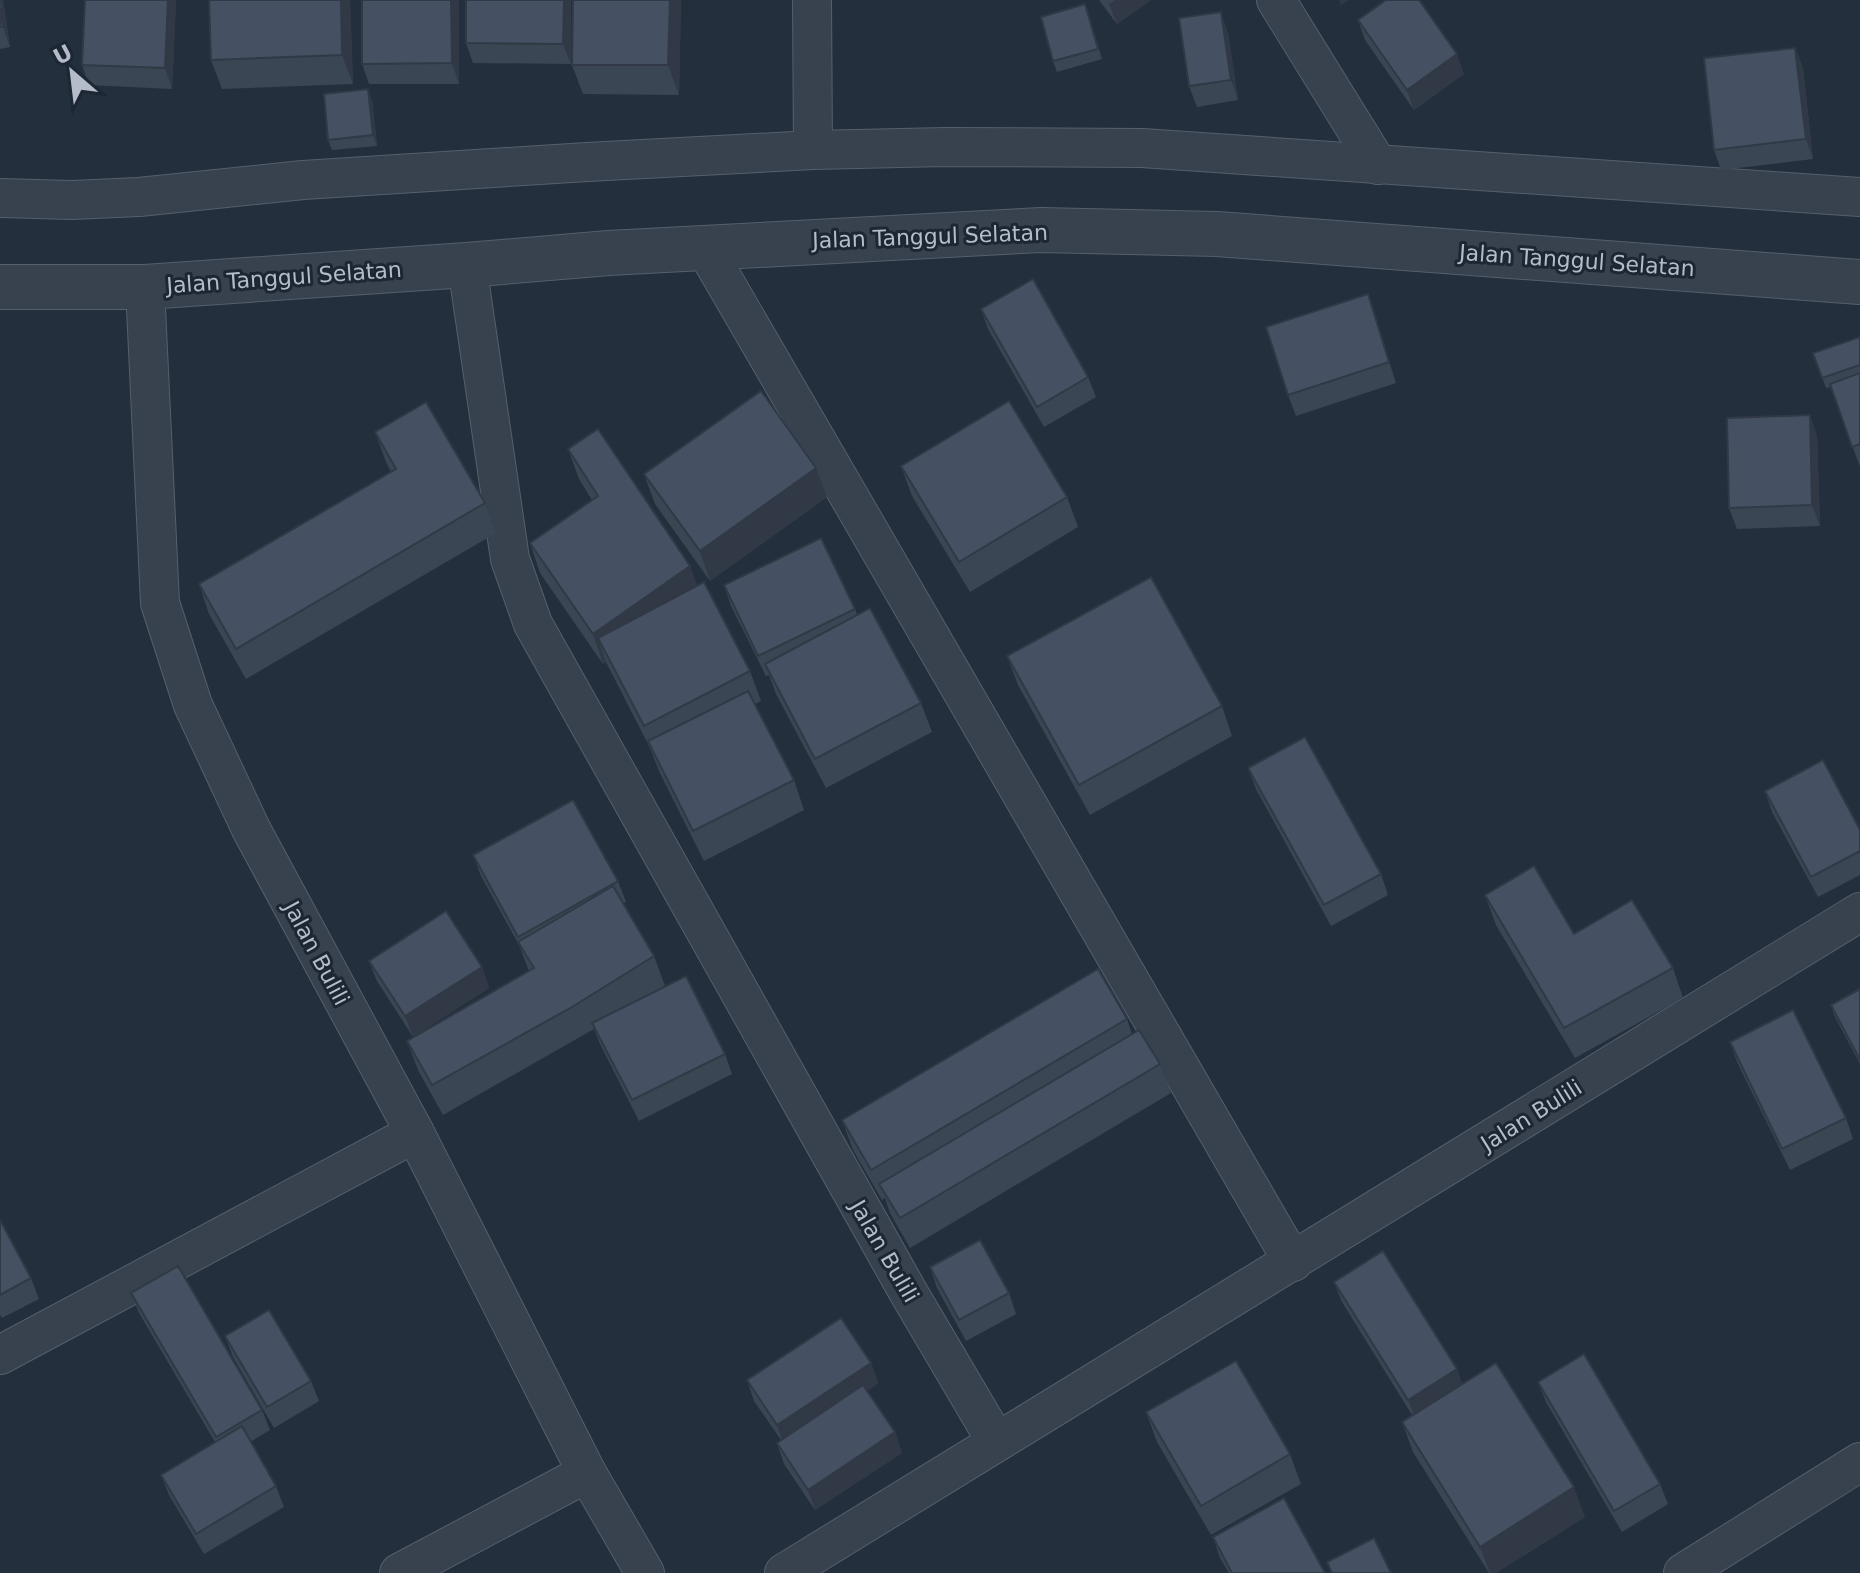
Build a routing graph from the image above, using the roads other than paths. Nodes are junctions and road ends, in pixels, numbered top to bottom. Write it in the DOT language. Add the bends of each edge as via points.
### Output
graph roads {
  1 [pos="812,0"];
  2 [pos="1276,0"];
  3 [pos="813,150"];
  4 [pos="1378,165"];
  5 [pos="1860,197"];
  6 [pos="0,198"];
  7 [pos="705,248"];
  8 [pos="467,265"];
  9 [pos="1860,282"];
  10 [pos="0,287"];
  11 [pos="145,287"];
  12 [pos="1860,912"];
  13 [pos="415,1133"];
  14 [pos="1293,1262"];
  15 [pos="0,1355"];
  16 [pos="996,1441"];
  17 [pos="1860,1462"];
  18 [pos="587,1473"];
  19 [pos="399,1573"];
  20 [pos="645,1573"];
  21 [pos="784,1573"];
  22 [pos="1683,1573"];
  1 -- 3 [label="street"];
  2 -- 4 [label="street"];
  3 -- 4 [label="street" via="1142,148"];
  3 -- 6 [label="street" via="303,180 126,198"];
  4 -- 5 [label="street"];
  7 -- 8 [label="street, Jalan Tanggul Selatan"];
  7 -- 9 [label="street, Jalan Tanggul Selatan" via="1041,230 1217,234"];
  7 -- 14 [label="street"];
  8 -- 11 [label="street, Jalan Tanggul Selatan"];
  8 -- 16 [label="street, Jalan Bulili" via="510,559 533,624"];
  10 -- 11 [label="street, Jalan Tanggul Selatan"];
  11 -- 13 [label="street, Jalan Bulili" via="160,603 174,649 193,705 251,829"];
  12 -- 14 [label="street, Jalan Bulili"];
  13 -- 15 [label="street"];
  13 -- 18 [label="street, Jalan Bulili"];
  14 -- 16 [label="street, Jalan Bulili"];
  16 -- 21 [label="street, Jalan Bulili"];
  17 -- 22 [label="street"];
  18 -- 19 [label="street"];
  18 -- 20 [label="street, Jalan Bulili"];
}
